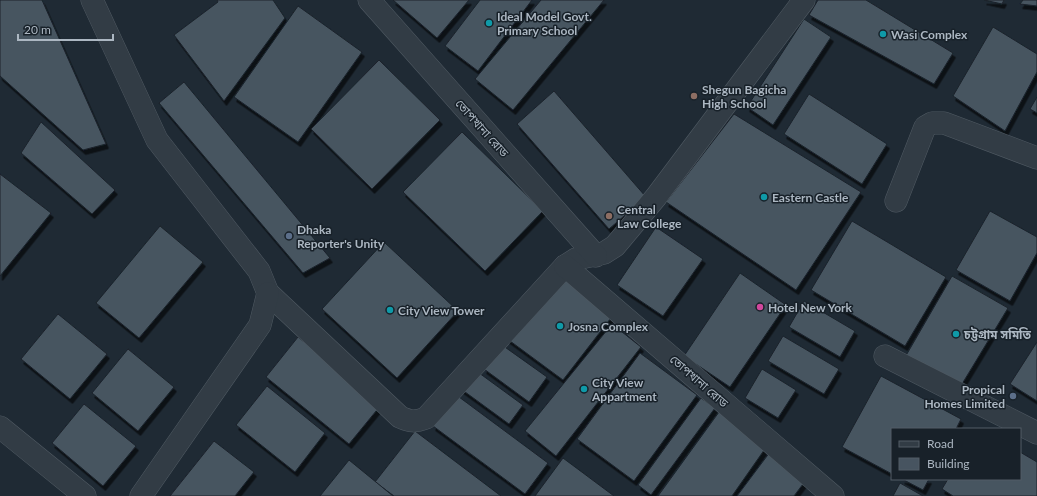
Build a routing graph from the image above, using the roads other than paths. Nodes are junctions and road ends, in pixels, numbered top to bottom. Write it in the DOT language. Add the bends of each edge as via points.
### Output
graph roads {
  1 [pos="92,0"];
  2 [pos="369,0"];
  3 [pos="804,0"];
  4 [pos="1037,158"];
  5 [pos="896,201"];
  6 [pos="596,256"];
  7 [pos="565,266"];
  8 [pos="268,293"];
  9 [pos="885,356"];
  10 [pos="0,427"];
  11 [pos="1037,433"];
  12 [pos="85,496"];
  13 [pos="142,496"];
  14 [pos="834,496"];
  1 -- 8 [label="street" via="157,140 259,271"];
  2 -- 6 [label="street, তোপখানা রোড"];
  3 -- 6 [label="street" via="656,197 616,246"];
  4 -- 5 [label="street" via="944,123 932,123 925,127"];
  6 -- 7 [label="street" via="576,259"];
  7 -- 8 [label="street" via="426,418 417,422 400,417"];
  7 -- 14 [label="street, তোপখানা রোড"];
  8 -- 13 [label="street" via="260,325"];
  9 -- 11 [label="street"];
  10 -- 12 [label="street"];
}
